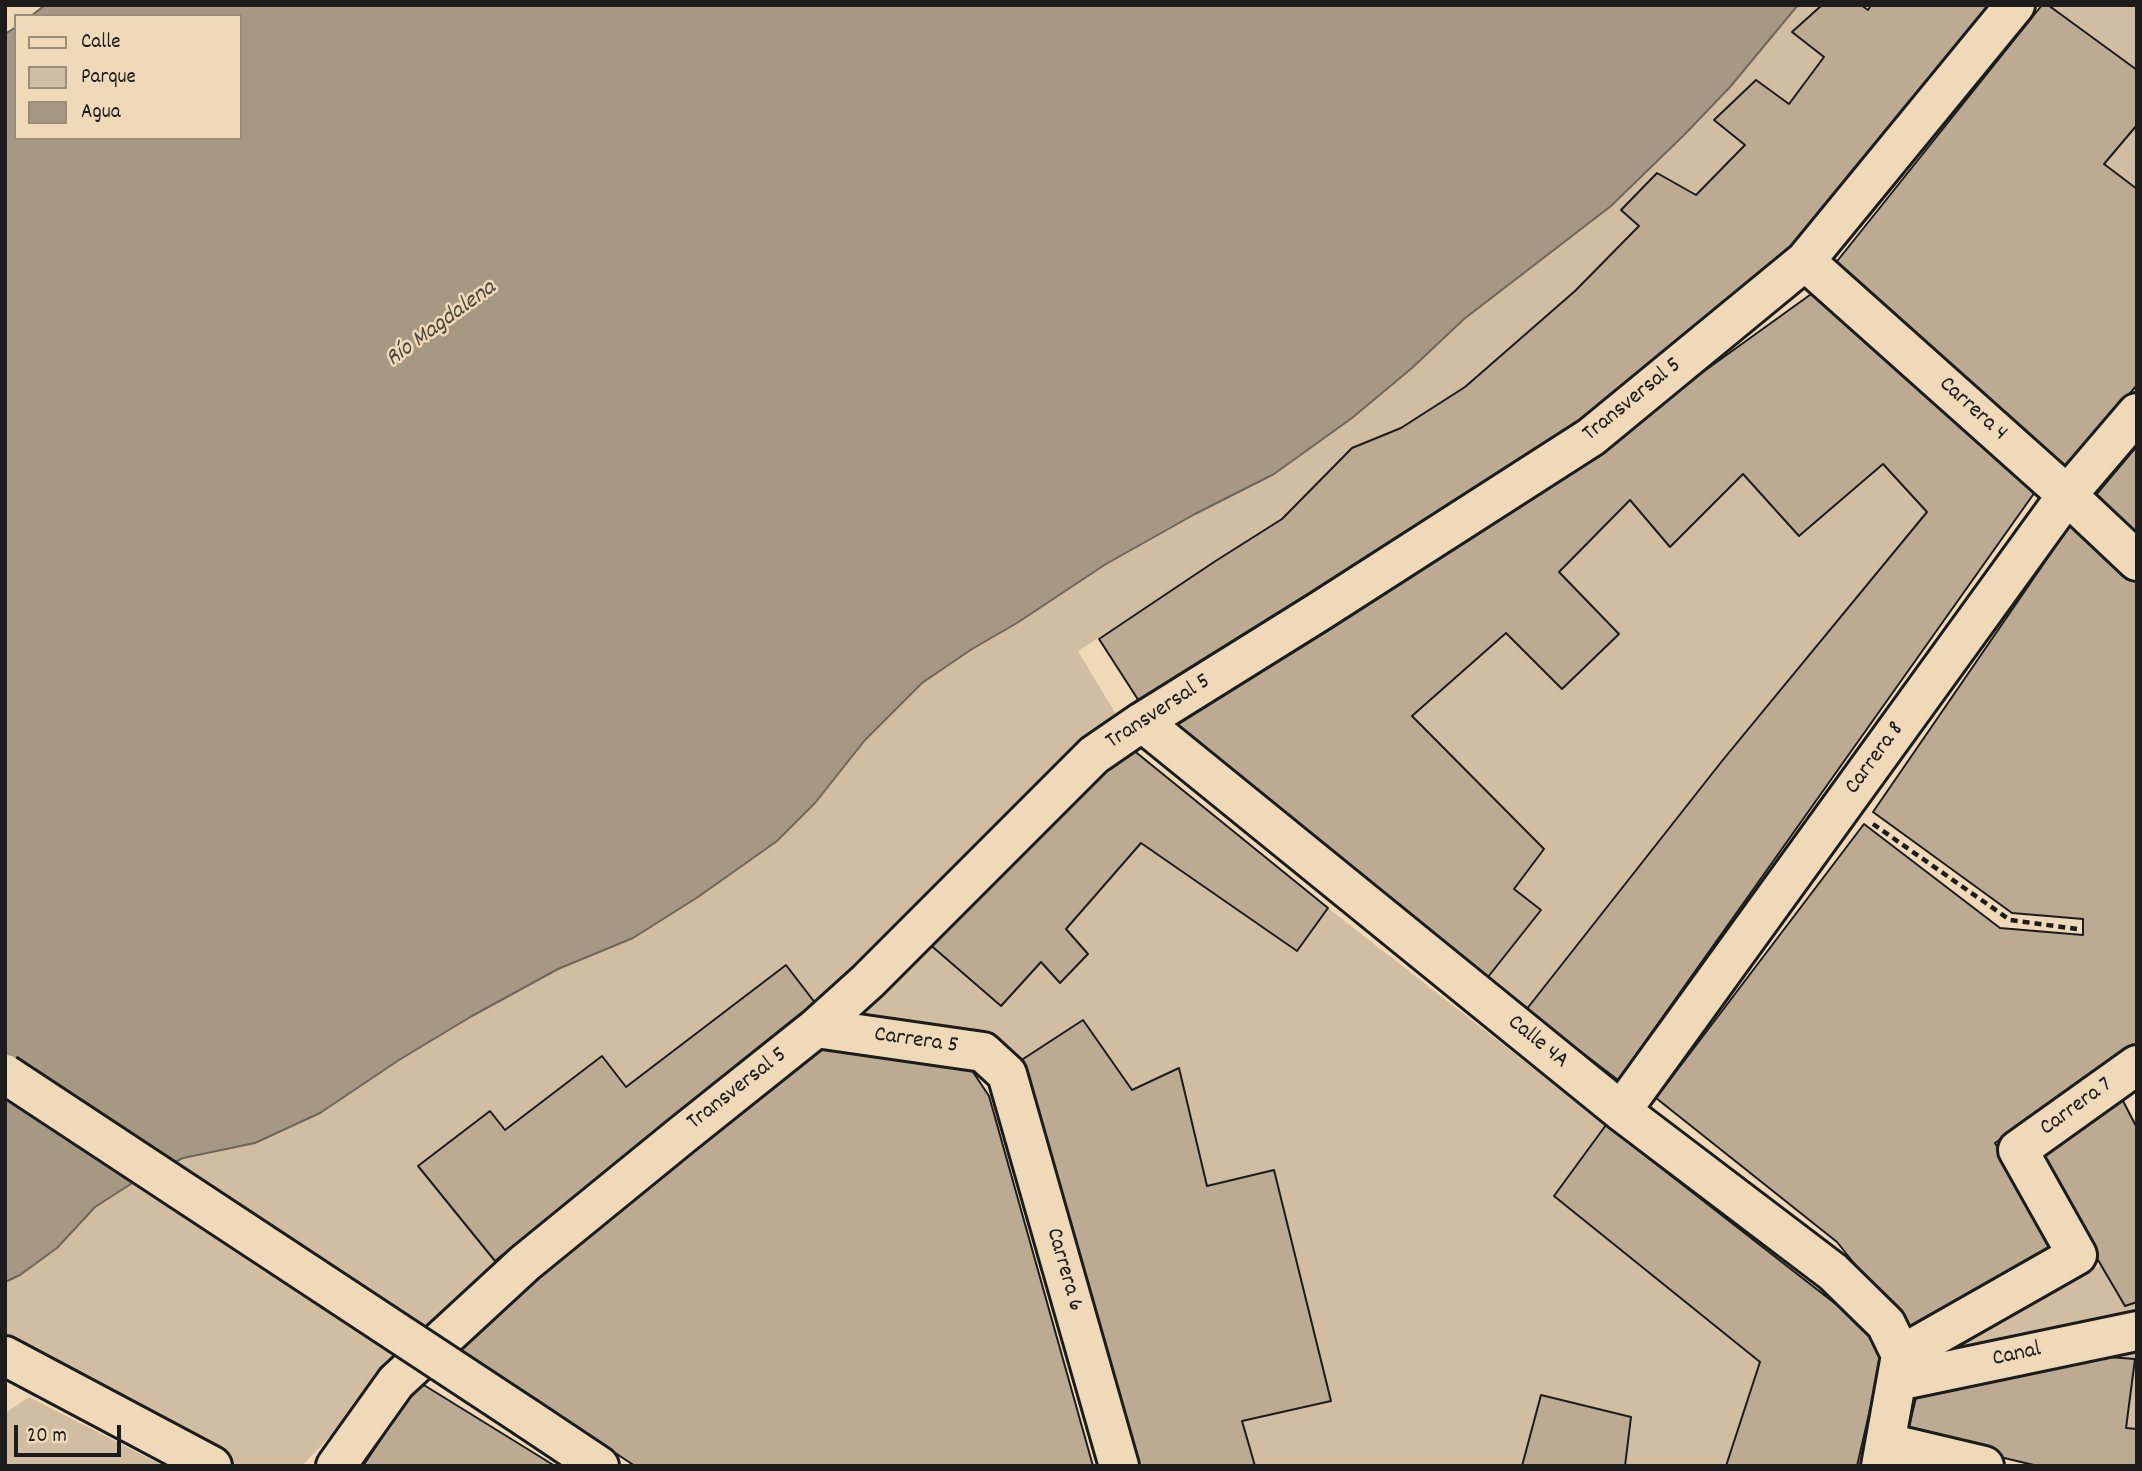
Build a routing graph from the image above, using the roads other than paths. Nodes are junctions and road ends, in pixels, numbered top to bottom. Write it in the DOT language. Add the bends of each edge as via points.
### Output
graph roads {
  1 [pos="2015,5"];
  2 [pos="1805,261"];
  3 [pos="2137,413"];
  4 [pos="2067,495"];
  5 [pos="2137,561"];
  6 [pos="1142,722"];
  7 [pos="816,1028"];
  8 [pos="2137,1065"];
  9 [pos="5,1074"];
  10 [pos="1007,1074"];
  11 [pos="1621,1111"];
  12 [pos="2137,1331"];
  13 [pos="5,1356"];
  14 [pos="1899,1368"];
  15 [pos="1884,1454"];
  16 [pos="212,1466"];
  17 [pos="336,1466"];
  18 [pos="599,1466"];
  19 [pos="1119,1466"];
  20 [pos="1984,1466"];
  1 -- 2 [label="street, Transversal 5"];
  2 -- 4 [label="street, Carrera 4"];
  2 -- 6 [label="street, Transversal 5" via="1591,436"];
  3 -- 4 [label="street, Carrera 8"];
  4 -- 5 [label="street, Carrera 4"];
  4 -- 11 [label="street, Carrera 8"];
  6 -- 7 [label="street, Transversal 5" via="1094,755"];
  6 -- 11 [label="street, Calle 4A"];
  7 -- 10 [label="street, Carrera 5" via="983,1052"];
  7 -- 17 [label="street, Transversal 5" via="525,1264 396,1382"];
  8 -- 14 [label="street, Carrera 7" via="2018,1150 2077,1255"];
  9 -- 18 [label="street, bridge"];
  10 -- 19 [label="street, Carrera 6"];
  11 -- 14 [label="street, Calle 4A" via="1833,1272 1886,1324"];
  12 -- 14 [label="street, Canal"];
  13 -- 16 [label="street"];
  14 -- 15 [label="street"];
  15 -- 20 [label="street"];
}
